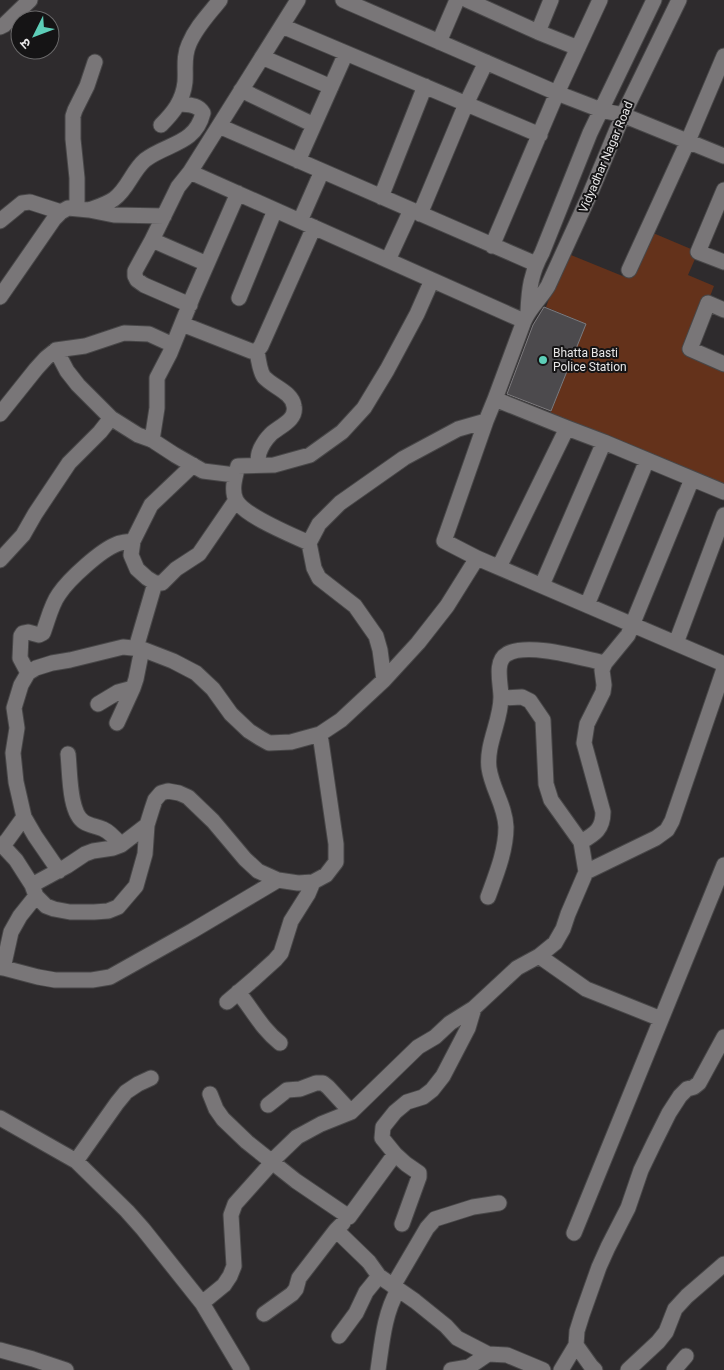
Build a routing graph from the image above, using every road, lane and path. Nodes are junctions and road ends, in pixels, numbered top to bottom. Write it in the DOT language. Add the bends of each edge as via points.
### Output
graph roads {
  1 [pos="30,0"];
  2 [pos="220,0"];
  3 [pos="298,0"];
  4 [pos="343,0"];
  5 [pos="457,0"];
  6 [pos="467,0"];
  7 [pos="551,0"];
  8 [pos="600,0"];
  9 [pos="654,0"];
  10 [pos="679,0"];
  11 [pos="1,24"];
  12 [pos="282,26"];
  13 [pos="538,32"];
  14 [pos="439,42"];
  15 [pos="578,48"];
  16 [pos="346,53"];
  17 [pos="724,56"];
  18 [pos="262,57"];
  19 [pos="95,62"];
  20 [pos="486,62"];
  21 [pos="424,86"];
  22 [pos="331,87"];
  23 [pos="241,90"];
  24 [pos="558,93"];
  25 [pos="179,104"];
  26 [pos="466,104"];
  27 [pos="601,110"];
  28 [pos="623,115"];
  29 [pos="161,125"];
  30 [pos="314,125"];
  31 [pos="219,126"];
  32 [pos="540,135"];
  33 [pos="688,140"];
  34 [pos="724,156"];
  35 [pos="298,160"];
  36 [pos="322,171"];
  37 [pos="190,172"];
  38 [pos="724,190"];
  39 [pos="238,193"];
  40 [pos="381,197"];
  41 [pos="83,209"];
  42 [pos="275,210"];
  43 [pos="720,211"];
  44 [pos="61,212"];
  45 [pos="416,212"];
  46 [pos="164,216"];
  47 [pos="0,221"];
  48 [pos="307,224"];
  49 [pos="152,240"];
  50 [pos="492,246"];
  51 [pos="388,260"];
  52 [pos="724,262"];
  53 [pos="208,264"];
  54 [pos="536,264"];
  55 [pos="629,270"];
  56 [pos="432,280"];
  57 [pos="0,297"];
  58 [pos="239,298"];
  59 [pos="190,305"];
  60 [pos="724,310"];
  61 [pos="526,316"];
  62 [pos="182,324"];
  63 [pos="173,345"];
  64 [pos="56,350"];
  65 [pos="257,351"];
  66 [pos="724,364"];
  67 [pos="495,399"];
  68 [pos="0,414"];
  69 [pos="111,418"];
  70 [pos="486,421"];
  71 [pos="567,428"];
  72 [pos="152,440"];
  73 [pos="604,442"];
  74 [pos="647,460"];
  75 [pos="193,465"];
  76 [pos="258,465"];
  77 [pos="235,475"];
  78 [pos="692,479"];
  79 [pos="724,492"];
  80 [pos="236,500"];
  81 [pos="724,515"];
  82 [pos="133,541"];
  83 [pos="309,543"];
  84 [pos="477,558"];
  85 [pos="0,560"];
  86 [pos="499,566"];
  87 [pos="155,583"];
  88 [pos="542,585"];
  89 [pos="587,605"];
  90 [pos="632,624"];
  91 [pos="676,643"];
  92 [pos="139,648"];
  93 [pos="605,663"];
  94 [pos="724,664"];
  95 [pos="724,669"];
  96 [pos="28,673"];
  97 [pos="384,680"];
  98 [pos="133,688"];
  99 [pos="501,698"];
  100 [pos="98,704"];
  101 [pos="7,706"];
  102 [pos="117,723"];
  103 [pos="320,734"];
  104 [pos="68,754"];
  105 [pos="24,817"];
  106 [pos="147,825"];
  107 [pos="581,842"];
  108 [pos="121,844"];
  109 [pos="2,845"];
  110 [pos="724,865"];
  111 [pos="60,871"];
  112 [pos="586,872"];
  113 [pos="278,880"];
  114 [pos="312,882"];
  115 [pos="34,891"];
  116 [pos="488,897"];
  117 [pos="539,956"];
  118 [pos="2,967"];
  119 [pos="474,1008"];
  120 [pos="661,1019"];
  121 [pos="724,1036"];
  122 [pos="280,1043"];
  123 [pos="151,1078"];
  124 [pos="210,1094"];
  125 [pos="268,1105"];
  126 [pos="351,1112"];
  127 [pos="0,1118"];
  128 [pos="395,1154"];
  129 [pos="76,1161"];
  130 [pos="271,1162"];
  131 [pos="498,1202"];
  132 [pos="349,1217"];
  133 [pos="402,1224"];
  134 [pos="336,1230"];
  135 [pos="574,1233"];
  136 [pos="724,1264"];
  137 [pos="379,1276"];
  138 [pos="395,1288"];
  139 [pos="202,1303"];
  140 [pos="264,1314"];
  141 [pos="339,1336"];
  142 [pos="576,1345"];
  143 [pos="0,1350"];
  144 [pos="488,1354"];
  145 [pos="686,1356"];
  146 [pos="511,1361"];
  147 [pos="66,1370"];
  148 [pos="242,1370"];
  149 [pos="378,1370"];
  150 [pos="451,1370"];
  151 [pos="543,1370"];
  152 [pos="561,1370"];
  153 [pos="595,1370"];
  154 [pos="628,1370"];
  155 [pos="674,1370"];
  1 -- 11 [label="street"];
  2 -- 25 [label="street" via="200,24 189,44"];
  3 -- 12 [label="street"];
  4 -- 14 [label="street"];
  5 -- 14 [label="street"];
  6 -- 13 [label="street"];
  7 -- 13 [label="street"];
  8 -- 15 [label="street"];
  9 -- 27 [label="street, Vidyadhar Nagar Road"];
  10 -- 28 [label="street, Vidyadhar Nagar Road"];
  12 -- 16 [label="street"];
  12 -- 18 [label="street"];
  13 -- 15 [label="street"];
  14 -- 20 [label="street"];
  15 -- 24 [label="street"];
  16 -- 21 [label="street"];
  16 -- 22 [label="street"];
  17 -- 33 [label="street"];
  18 -- 22 [label="street"];
  18 -- 23 [label="street"];
  19 -- 41 [label="street" via="88,86 73,116 72,140"];
  20 -- 24 [label="street"];
  20 -- 26 [label="street"];
  21 -- 26 [label="street"];
  21 -- 40 [label="street"];
  22 -- 30 [label="street"];
  23 -- 30 [label="street"];
  23 -- 31 [label="street"];
  24 -- 27 [label="street"];
  24 -- 32 [label="street"];
  25 -- 29 [label="street"];
  25 -- 41 [label="street" via="200,108 201,120 192,133 145,160 113,200"];
  26 -- 32 [label="street"];
  26 -- 45 [label="street"];
  27 -- 28 [label="street"];
  27 -- 54 [label="street, Vidyadhar Nagar Road"];
  28 -- 33 [label="street"];
  28 -- 61 [label="street, Vidyadhar Nagar Road" via="548,286"];
  30 -- 35 [label="street"];
  31 -- 35 [label="street"];
  31 -- 37 [label="street"];
  32 -- 50 [label="street"];
  33 -- 34 [label="street"];
  33 -- 55 [label="street"];
  35 -- 36 [label="street"];
  36 -- 40 [label="street"];
  36 -- 48 [label="street"];
  37 -- 39 [label="street"];
  37 -- 46 [label="street" via="178,187"];
  38 -- 43 [label="street"];
  39 -- 42 [label="street"];
  39 -- 53 [label="street"];
  40 -- 45 [label="street"];
  41 -- 44 [label="street" via="68,208"];
  41 -- 46 [label="street" via="114,215"];
  42 -- 48 [label="street"];
  42 -- 58 [label="street"];
  43 -- 52 [label="street" via="698,252"];
  44 -- 47 [label="street" via="30,202 22,203"];
  44 -- 57 [label="street"];
  45 -- 50 [label="street"];
  45 -- 51 [label="street"];
  46 -- 49 [label="street"];
  48 -- 51 [label="street"];
  48 -- 65 [label="street"];
  49 -- 53 [label="street"];
  49 -- 59 [label="street" via="135,271 137,280"];
  50 -- 54 [label="street"];
  51 -- 56 [label="street"];
  53 -- 59 [label="street"];
  54 -- 61 [label="street, Vidyadhar Nagar Road"];
  56 -- 61 [label="street"];
  56 -- 76 [label="street" via="387,370 364,408 342,432 310,455 274,465"];
  59 -- 62 [label="street"];
  60 -- 66 [label="street" via="708,303 690,350"];
  61 -- 67 [label="street, Vidyadhar Nagar Road"];
  62 -- 63 [label="street"];
  62 -- 65 [label="street"];
  63 -- 64 [label="street" via="149,334 124,333 85,346"];
  63 -- 72 [label="street" via="157,378"];
  64 -- 68 [label="street" via="36,369"];
  64 -- 69 [label="street" via="78,385"];
  65 -- 76 [label="street" via="264,377 291,398 295,411 290,420 270,435 263,445 258,454"];
  67 -- 70 [label="street, Vidyadhar Nagar Road"];
  67 -- 71 [label="street"];
  69 -- 72 [label="street"];
  69 -- 85 [label="street" via="69,463 23,535"];
  70 -- 83 [label="street" via="458,429 404,458 340,502 319,524"];
  70 -- 84 [label="street, Vidyadhar Nagar Road" via="444,541"];
  71 -- 73 [label="street"];
  71 -- 86 [label="street"];
  72 -- 75 [label="street"];
  73 -- 74 [label="street"];
  73 -- 88 [label="street"];
  74 -- 78 [label="street"];
  74 -- 89 [label="street"];
  75 -- 77 [label="street" via="203,470"];
  75 -- 82 [label="street" via="151,505"];
  76 -- 77 [label="street" via="238,466"];
  77 -- 80 [label="street"];
  78 -- 79 [label="street"];
  78 -- 90 [label="street"];
  80 -- 83 [label="street" via="256,518"];
  80 -- 87 [label="street" via="199,554 162,583"];
  81 -- 91 [label="street"];
  82 -- 87 [label="street" via="131,555 137,569"];
  82 -- 96 [label="street" via="117,544 78,572 59,594 43,633 23,633 20,658"];
  83 -- 97 [label="street" via="319,578 354,606 376,636"];
  84 -- 86 [label="street"];
  84 -- 97 [label="street" via="447,606"];
  86 -- 88 [label="street"];
  87 -- 92 [label="street"];
  88 -- 89 [label="street"];
  89 -- 90 [label="street"];
  90 -- 91 [label="street"];
  90 -- 93 [label="street" via="628,635"];
  91 -- 94 [label="street"];
  92 -- 96 [label="street" via="124,647 52,663"];
  92 -- 98 [label="street"];
  92 -- 103 [label="street" via="196,673 213,689 231,714 249,731 270,743 291,742"];
  93 -- 99 [label="street" via="541,650 517,650 502,658 500,664"];
  93 -- 107 [label="street" via="602,670 604,685 587,724 584,743 603,821 594,835"];
  95 -- 112 [label="street" via="667,830"];
  96 -- 101 [label="street"];
  97 -- 103 [label="street" via="341,720"];
  98 -- 100 [label="street" via="118,692"];
  98 -- 102 [label="street"];
  99 -- 107 [label="street" via="522,697 530,701 543,720 548,792"];
  99 -- 116 [label="street" via="488,760 492,783 504,810 506,828 499,867"];
  101 -- 105 [label="street" via="17,728 13,753"];
  103 -- 114 [label="street" via="336,862 326,875"];
  104 -- 108 [label="street" via="76,813 85,823 104,829"];
  105 -- 109 [label="street"];
  105 -- 111 [label="street"];
  106 -- 108 [label="street"];
  106 -- 113 [label="street" via="155,800 161,793 179,793 188,797 213,821 244,859 258,871"];
  106 -- 115 [label="street" via="145,854 136,886 118,907 108,911 54,909 46,906"];
  107 -- 112 [label="street"];
  108 -- 111 [label="street" via="85,854"];
  109 -- 115 [label="street" via="16,860"];
  110 -- 120 [label="street"];
  111 -- 115 [label="street"];
  112 -- 117 [label="street" via="563,929 555,943"];
  113 -- 114 [label="street"];
  113 -- 118 [label="street" via="110,977 55,980"];
  114 -- 122 [label="street" via="292,921 281,953 232,997 248,1004 261,1025"];
  115 -- 118 [label="street" via="11,932"];
  117 -- 119 [label="street" via="516,968"];
  117 -- 120 [label="street" via="586,989"];
  119 -- 126 [label="street" via="418,1047"];
  119 -- 128 [label="street" via="468,1028 443,1076 423,1098 407,1102 383,1126 382,1138"];
  120 -- 135 [label="street"];
  121 -- 142 [label="street" via="699,1083 680,1096 654,1142 628,1208 599,1267 577,1331"];
  123 -- 129 [label="street" via="126,1092"];
  124 -- 130 [label="street" via="223,1119"];
  125 -- 126 [label="street" via="287,1090 316,1083 328,1087"];
  126 -- 130 [label="street" via="297,1137"];
  127 -- 129 [label="street"];
  128 -- 132 [label="street"];
  128 -- 133 [label="street" via="419,1173"];
  129 -- 139 [label="street" via="143,1228"];
  130 -- 132 [label="street"];
  130 -- 139 [label="street" via="235,1204 231,1215 234,1266 224,1285"];
  131 -- 138 [label="street" via="435,1219 408,1259"];
  132 -- 134 [label="street"];
  134 -- 137 [label="street"];
  134 -- 140 [label="street" via="299,1278 292,1294"];
  136 -- 154 [label="street" via="675,1309 666,1332"];
  137 -- 138 [label="street"];
  137 -- 141 [label="street"];
  138 -- 144 [label="street" via="446,1326 456,1338"];
  138 -- 149 [label="street"];
  139 -- 148 [label="street"];
  142 -- 152 [label="street"];
  142 -- 153 [label="street"];
  143 -- 147 [label="street"];
  144 -- 146 [label="street"];
  144 -- 150 [label="street" via="469,1367"];
  145 -- 155 [label="street"];
  146 -- 151 [label="street"];
}
